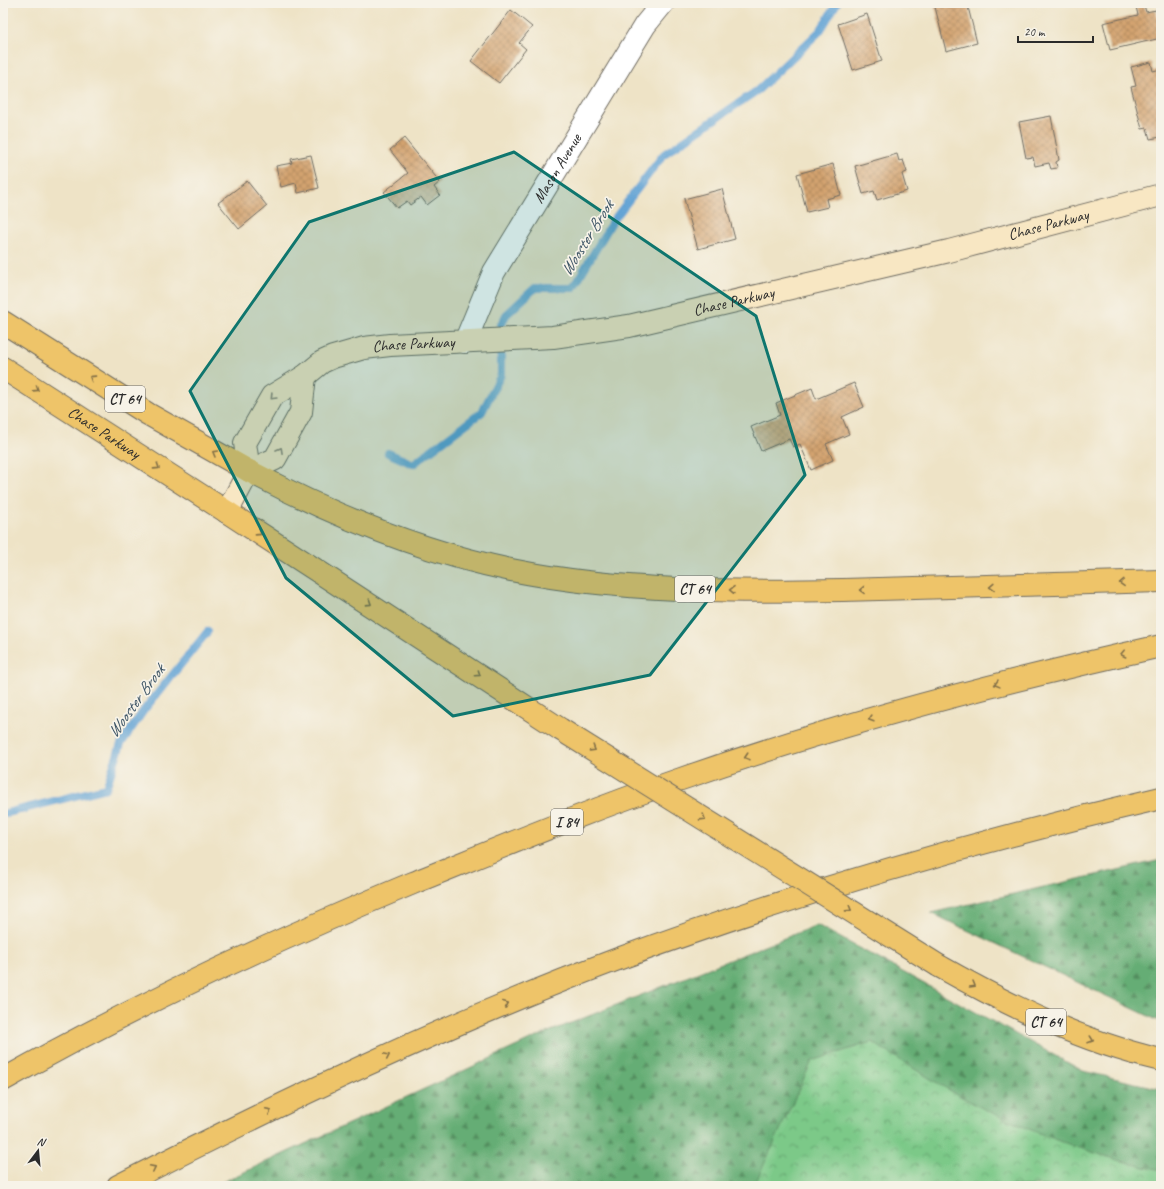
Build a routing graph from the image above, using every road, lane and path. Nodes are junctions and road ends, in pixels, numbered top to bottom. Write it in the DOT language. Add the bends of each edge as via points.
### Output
graph roads {
  1 [pos="663,3"];
  2 [pos="1161,195"];
  3 [pos="3,322"];
  4 [pos="465,342"];
  5 [pos="3,368"];
  6 [pos="305,376"];
  7 [pos="249,471"];
  8 [pos="227,512"];
  9 [pos="1161,581"];
  10 [pos="1161,646"];
  11 [pos="1161,798"];
  12 [pos="1161,1060"];
  13 [pos="3,1080"];
  14 [pos="118,1186"];
  1 -- 4 [label="street, Mason Avenue" via="645,25 494,272"];
  2 -- 4 [label="main road, Chase Parkway" via="949,250 667,318 598,332"];
  7 -- 3 [label="main road, CT 64, one-way" via="155,418"];
  4 -- 6 [label="main road, Chase Parkway" via="390,345 344,352 322,362"];
  5 -- 8 [label="main road, Chase Parkway / CT 64, one-way"];
  7 -- 6 [label="main road, one-way" via="274,459 301,412"];
  6 -- 7 [label="main road, Chase Parkway, one-way" via="272,396 245,443"];
  7 -- 8 [label="main road"];
  9 -- 7 [label="main road, CT 64, one-way" via="787,591 686,589 583,581 510,570 433,550 314,504"];
  8 -- 12 [label="main road, CT 64, one-way, bridge" via="560,728 939,966 984,992 1075,1034 1132,1054"];
  10 -- 13 [label="main road, I 84, one-way" via="1017,679 903,709 787,744 657,788 352,909 140,1008"];
  14 -- 11 [label="main road, one-way" via="291,1100 408,1046 617,960 728,920 944,852"];
}
